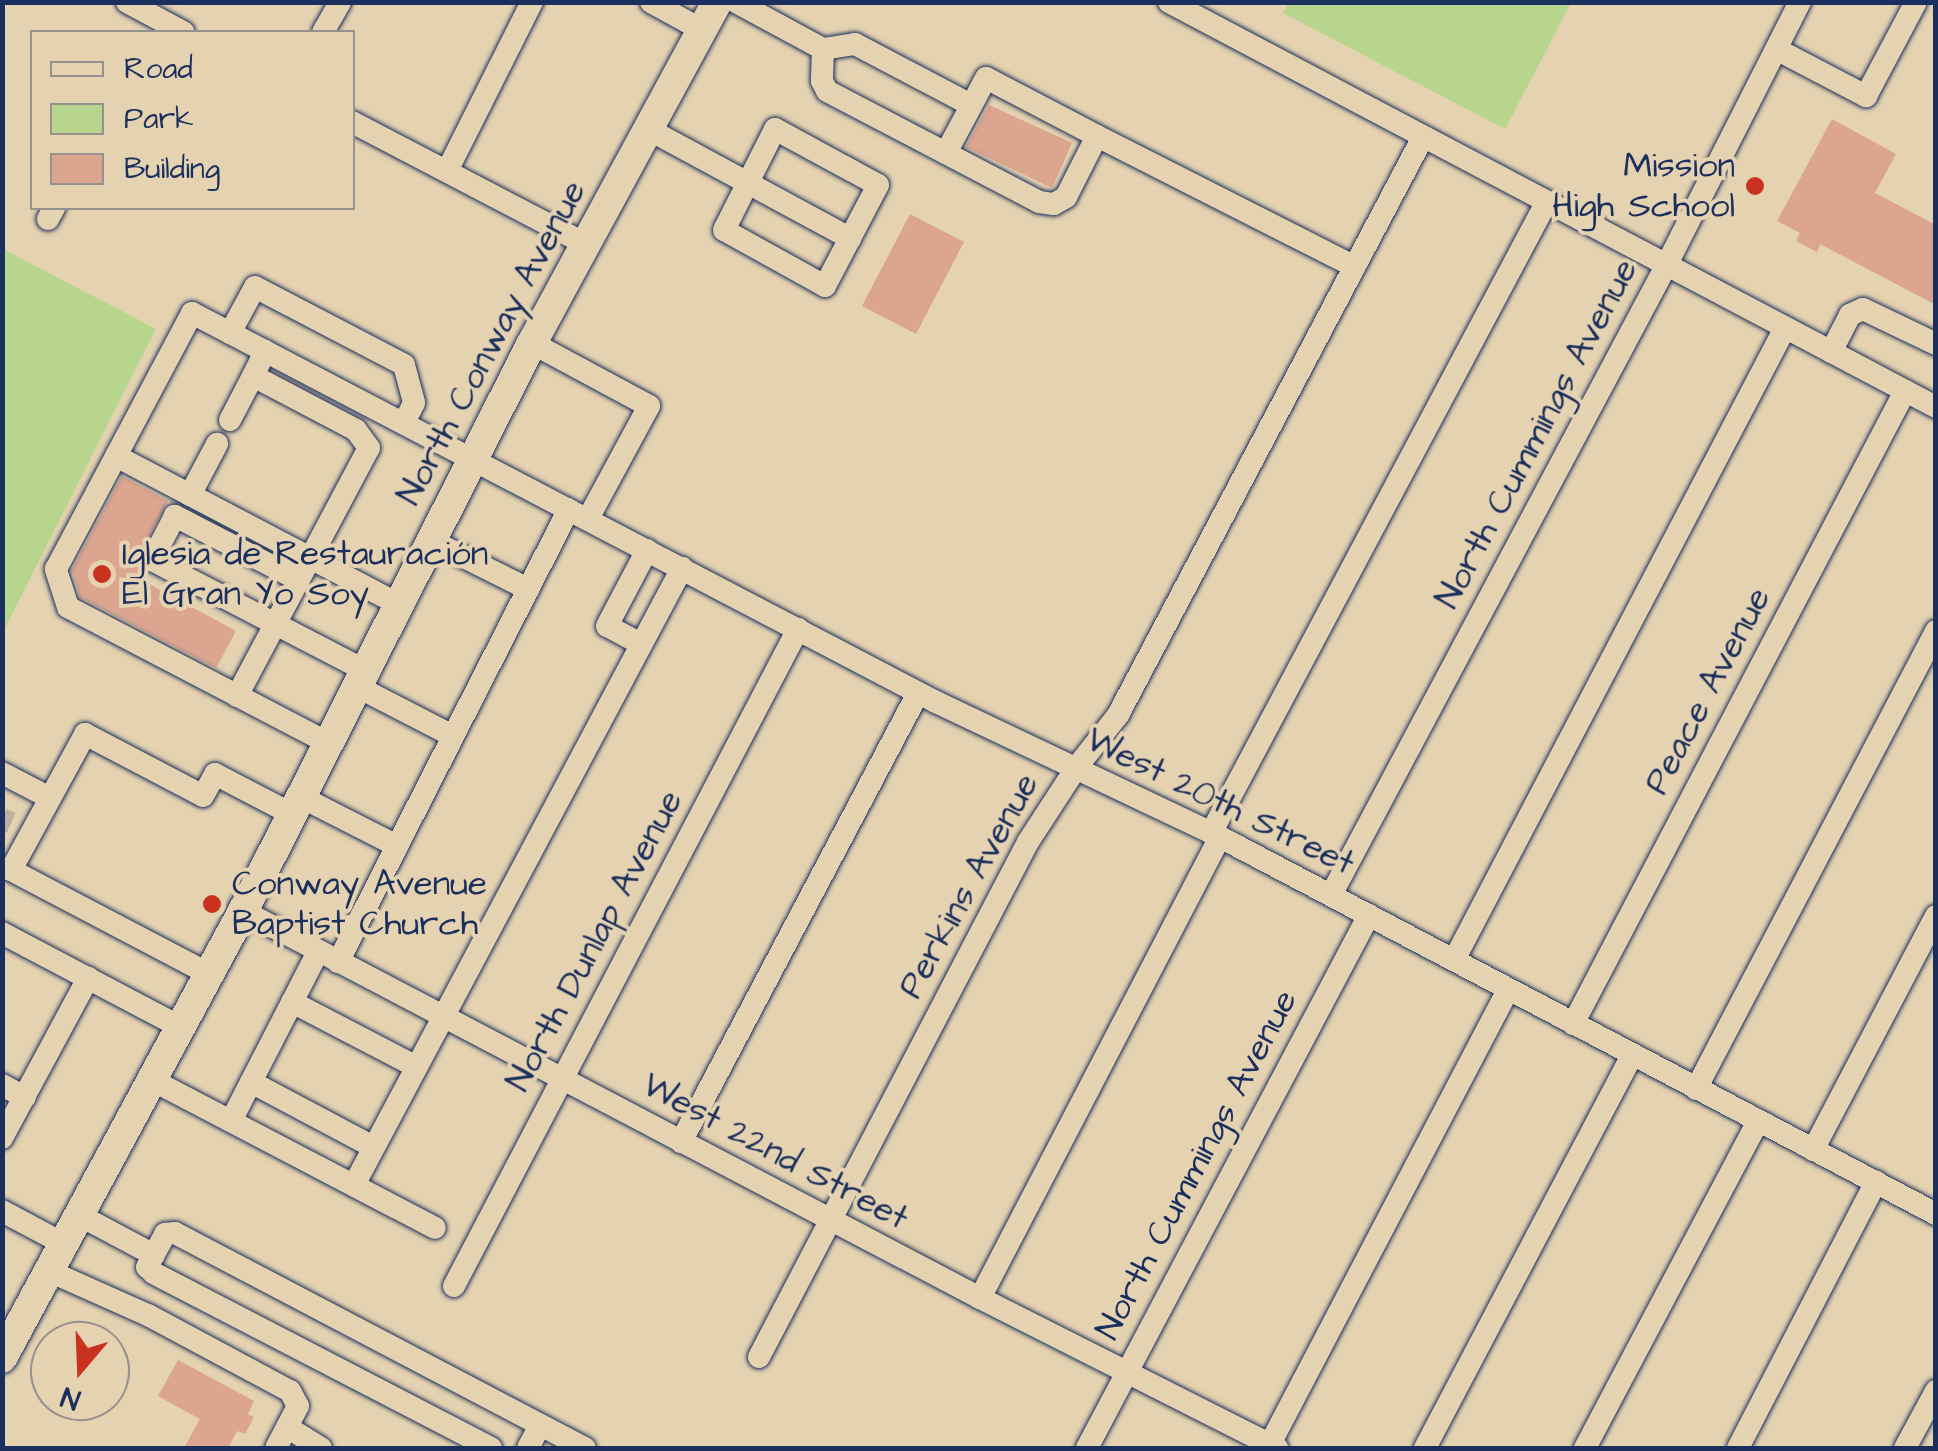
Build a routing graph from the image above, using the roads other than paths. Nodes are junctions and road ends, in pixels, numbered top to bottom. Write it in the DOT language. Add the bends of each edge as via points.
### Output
graph roads {
  1 [pos="340,2"];
  2 [pos="532,2"];
  3 [pos="651,2"];
  4 [pos="717,2"];
  5 [pos="736,2"];
  6 [pos="1168,2"];
  7 [pos="1800,2"];
  8 [pos="1916,2"];
  9 [pos="138,16"];
  10 [pos="178,30"];
  11 [pos="324,30"];
  12 [pos="702,30"];
  13 [pos="823,49"];
  14 [pos="1776,49"];
  15 [pos="972,105"];
  16 [pos="355,124"];
  17 [pos="648,129"];
  18 [pos="1097,136"];
  19 [pos="1422,139"];
  20 [pos="946,153"];
  21 [pos="447,171"];
  22 [pos="748,183"];
  23 [pos="1546,203"];
  24 [pos="850,238"];
  25 [pos="585,244"];
  26 [pos="1666,266"];
  27 [pos="1354,267"];
  28 [pos="1785,328"];
  29 [pos="230,333"];
  30 [pos="532,344"];
  31 [pos="1936,344"];
  32 [pos="265,351"];
  33 [pos="1831,352"];
  34 [pos="253,376"];
  35 [pos="339,390"];
  36 [pos="1905,391"];
  37 [pos="1936,407"];
  38 [pos="327,415"];
  39 [pos="230,420"];
  40 [pos="404,423"];
  41 [pos="217,444"];
  42 [pos="116,456"];
  43 [pos="471,458"];
  44 [pos="190,495"];
  45 [pos="578,514"];
  46 [pos="430,540"];
  47 [pos="647,550"];
  48 [pos="310,558"];
  49 [pos="682,568"];
  50 [pos="299,580"];
  51 [pos="528,589"];
  52 [pos="398,604"];
  53 [pos="275,624"];
  54 [pos="798,629"];
  55 [pos="1936,631"];
  56 [pos="641,644"];
  57 [pos="360,678"];
  58 [pos="918,693"];
  59 [pos="237,696"];
  60 [pos="453,736"];
  61 [pos="328,743"];
  62 [pos="1076,768"];
  63 [pos="2,773"];
  64 [pos="50,798"];
  65 [pos="296,805"];
  66 [pos="1216,835"];
  67 [pos="396,846"];
  68 [pos="1331,895"];
  69 [pos="243,911"];
  70 [pos="1369,915"];
  71 [pos="1936,916"];
  72 [pos="2,934"];
  73 [pos="328,956"];
  74 [pos="1454,960"];
  75 [pos="209,974"];
  76 [pos="88,978"];
  77 [pos="1508,990"];
  78 [pos="292,1002"];
  79 [pos="441,1016"];
  80 [pos="1574,1024"];
  81 [pos="180,1027"];
  82 [pos="1632,1055"];
  83 [pos="415,1066"];
  84 [pos="152,1080"];
  85 [pos="562,1080"];
  86 [pos="251,1082"];
  87 [pos="2,1084"];
  88 [pos="1696,1089"];
  89 [pos="25,1097"];
  90 [pos="231,1121"];
  91 [pos="1758,1121"];
  92 [pos="2,1138"];
  93 [pos="681,1142"];
  94 [pos="373,1147"];
  95 [pos="1813,1150"];
  96 [pos="1876,1182"];
  97 [pos="354,1185"];
  98 [pos="2,1210"];
  99 [pos="1935,1213"];
  100 [pos="79,1215"];
  101 [pos="829,1220"];
  102 [pos="436,1228"];
  103 [pos="64,1244"];
  104 [pos="154,1255"];
  105 [pos="49,1272"];
  106 [pos="454,1286"];
  107 [pos="980,1298"];
  108 [pos="5,1346"];
  109 [pos="759,1357"];
  110 [pos="1128,1370"];
  111 [pos="1936,1391"];
  112 [pos="540,1425"];
  113 [pos="288,1427"];
  114 [pos="1274,1446"];
  115 [pos="276,1448"];
  116 [pos="321,1448"];
  117 [pos="490,1448"];
  118 [pos="528,1448"];
  119 [pos="585,1448"];
  120 [pos="1087,1448"];
  121 [pos="1424,1448"];
  122 [pos="1585,1448"];
  123 [pos="1738,1448"];
  124 [pos="1905,1448"];
  1 -- 11 [label="street"];
  2 -- 21 [label="street"];
  3 -- 12 [label="street"];
  4 -- 12 [label="main road, North Conway Avenue"];
  5 -- 13 [label="street"];
  6 -- 19 [label="street"];
  7 -- 14 [label="street, North Cummings Avenue"];
  8 -- 14 [label="street" via="1866,96"];
  9 -- 10 [label="street"];
  12 -- 17 [label="main road, North Conway Avenue"];
  13 -- 15 [label="street" via="855,44"];
  13 -- 20 [label="street" via="827,90"];
  14 -- 26 [label="street, North Cummings Avenue"];
  15 -- 18 [label="street" via="986,78"];
  15 -- 20 [label="street"];
  16 -- 21 [label="street"];
  17 -- 22 [label="street"];
  17 -- 25 [label="main road, North Conway Avenue"];
  18 -- 20 [label="street" via="1066,197 1054,204 1038,202"];
  18 -- 27 [label="street"];
  19 -- 23 [label="street"];
  19 -- 27 [label="street, Perkins Avenue"];
  21 -- 25 [label="street"];
  22 -- 24 [label="street"];
  22 -- 24 [label="street" via="724,230 824,286"];
  22 -- 24 [label="street" via="775,129 878,185"];
  23 -- 26 [label="street"];
  23 -- 66 [label="street"];
  25 -- 30 [label="main road, North Conway Avenue"];
  26 -- 28 [label="street"];
  26 -- 68 [label="street, North Cummings Avenue"];
  27 -- 62 [label="street, Perkins Avenue" via="1126,701"];
  28 -- 33 [label="street"];
  28 -- 74 [label="street"];
  29 -- 32 [label="street, West 20th Street"];
  29 -- 40 [label="street" via="255,287 404,365 414,403"];
  29 -- 42 [label="street, West 20th Street" via="192,313"];
  30 -- 43 [label="main road, North Conway Avenue"];
  30 -- 45 [label="street" via="649,406"];
  31 -- 33 [label="street" via="1863,310 1850,315"];
  32 -- 34 [label="street"];
  32 -- 35 [label="street, West 20th Street"];
  33 -- 36 [label="street"];
  34 -- 38 [label="street"];
  34 -- 39 [label="street"];
  35 -- 38 [label="street"];
  35 -- 40 [label="street, West 20th Street"];
  36 -- 37 [label="street"];
  36 -- 80 [label="street, Peace Avenue"];
  38 -- 48 [label="street" via="356,430 369,448"];
  40 -- 43 [label="street, West 20th Street"];
  41 -- 44 [label="street"];
  42 -- 44 [label="street"];
  42 -- 59 [label="street" via="56,569 68,607"];
  43 -- 45 [label="street, West 20th Street"];
  43 -- 46 [label="main road, North Conway Avenue"];
  44 -- 48 [label="street"];
  45 -- 47 [label="street, West 20th Street"];
  45 -- 51 [label="street"];
  46 -- 51 [label="street"];
  46 -- 52 [label="main road, North Conway Avenue"];
  47 -- 49 [label="street, West 20th Street"];
  47 -- 56 [label="street" via="607,626"];
  48 -- 50 [label="street"];
  48 -- 52 [label="street"];
  49 -- 54 [label="street, West 20th Street"];
  49 -- 56 [label="street"];
  50 -- 53 [label="street"];
  50 -- 53 [label="street" via="175,516 152,560"];
  51 -- 60 [label="street"];
  52 -- 57 [label="main road, North Conway Avenue"];
  53 -- 57 [label="street"];
  53 -- 59 [label="street"];
  54 -- 58 [label="street, West 20th Street"];
  54 -- 85 [label="street, North Dunlap Avenue"];
  55 -- 88 [label="street"];
  56 -- 79 [label="street"];
  57 -- 60 [label="street"];
  57 -- 61 [label="main road, North Conway Avenue"];
  58 -- 62 [label="street, West 20th Street"];
  58 -- 93 [label="street"];
  59 -- 61 [label="street"];
  60 -- 67 [label="street"];
  61 -- 65 [label="main road, North Conway Avenue"];
  62 -- 66 [label="street, West 20th Street"];
  62 -- 101 [label="street, Perkins Avenue" via="1028,842"];
  63 -- 64 [label="street"];
  64 -- 65 [label="street" via="85,734 203,796 215,774"];
  64 -- 75 [label="street" via="21,828 11,870"];
  65 -- 67 [label="street"];
  65 -- 69 [label="main road, North Conway Avenue"];
  66 -- 68 [label="street, West 20th Street"];
  66 -- 107 [label="street"];
  67 -- 73 [label="street"];
  68 -- 70 [label="street, West 20th Street"];
  69 -- 73 [label="street, West 22nd Street"];
  69 -- 75 [label="main road, North Conway Avenue"];
  70 -- 74 [label="street, West 20th Street"];
  70 -- 110 [label="street, North Cummings Avenue"];
  71 -- 95 [label="street"];
  72 -- 76 [label="street"];
  73 -- 78 [label="street"];
  73 -- 79 [label="street, West 22nd Street"];
  74 -- 77 [label="street, West 20th Street"];
  75 -- 81 [label="main road, North Conway Avenue"];
  76 -- 81 [label="street"];
  76 -- 89 [label="street"];
  77 -- 80 [label="street, West 20th Street"];
  77 -- 114 [label="street"];
  78 -- 83 [label="street"];
  78 -- 86 [label="street"];
  79 -- 83 [label="street"];
  79 -- 85 [label="street, West 22nd Street"];
  80 -- 82 [label="street, West 20th Street"];
  81 -- 84 [label="main road, North Conway Avenue"];
  82 -- 88 [label="street, West 20th Street"];
  82 -- 121 [label="street"];
  83 -- 94 [label="street"];
  84 -- 90 [label="street"];
  84 -- 100 [label="main road, North Conway Avenue"];
  85 -- 93 [label="street, West 22nd Street"];
  85 -- 106 [label="street, North Dunlap Avenue"];
  86 -- 90 [label="street"];
  86 -- 94 [label="street"];
  87 -- 89 [label="street"];
  88 -- 91 [label="street, West 20th Street"];
  89 -- 92 [label="street"];
  90 -- 97 [label="street"];
  91 -- 95 [label="street, West 20th Street"];
  91 -- 122 [label="street"];
  93 -- 101 [label="street, West 22nd Street"];
  94 -- 97 [label="street"];
  95 -- 96 [label="street, West 20th Street"];
  96 -- 99 [label="street, West 20th Street"];
  96 -- 123 [label="street"];
  97 -- 102 [label="street"];
  98 -- 103 [label="street"];
  100 -- 103 [label="main road, North Conway Avenue"];
  100 -- 104 [label="street"];
  101 -- 107 [label="street, West 22nd Street"];
  101 -- 109 [label="street, Perkins Avenue"];
  103 -- 105 [label="main road, North Conway Avenue"];
  104 -- 112 [label="street" via="165,1234 175,1233"];
  104 -- 117 [label="street" via="147,1267 154,1273"];
  105 -- 108 [label="main road, North Conway Avenue"];
  105 -- 113 [label="street" via="290,1390 298,1406"];
  107 -- 110 [label="street, West 22nd Street"];
  110 -- 114 [label="street, West 22nd Street"];
  110 -- 120 [label="street, North Cummings Avenue"];
  111 -- 124 [label="street"];
  112 -- 118 [label="street"];
  112 -- 119 [label="street"];
  113 -- 115 [label="street"];
  113 -- 116 [label="street"];
}
